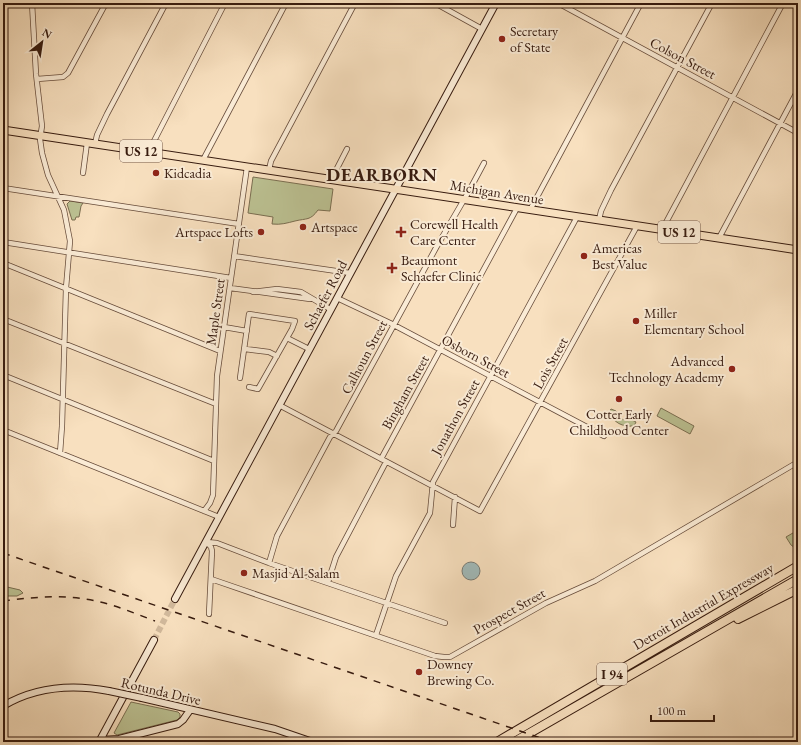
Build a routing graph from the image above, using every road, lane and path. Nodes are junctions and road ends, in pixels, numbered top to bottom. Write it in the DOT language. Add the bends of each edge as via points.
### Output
graph roads {
  1 [pos="106,3"];
  2 [pos="166,3"];
  3 [pos="225,3"];
  4 [pos="286,3"];
  5 [pos="356,3"];
  6 [pos="435,3"];
  7 [pos="496,3"];
  8 [pos="558,3"];
  9 [pos="570,3"];
  10 [pos="641,3"];
  11 [pos="712,3"];
  12 [pos="783,3"];
  13 [pos="31,4"];
  14 [pos="567,8"];
  15 [pos="482,28"];
  16 [pos="622,38"];
  17 [pos="677,68"];
  18 [pos="37,79"];
  19 [pos="798,90"];
  20 [pos="732,98"];
  21 [pos="780,123"];
  22 [pos="3,130"];
  23 [pos="798,133"];
  24 [pos="41,136"];
  25 [pos="87,143"];
  26 [pos="95,144"];
  27 [pos="347,149"];
  28 [pos="147,152"];
  29 [pos="203,160"];
  30 [pos="484,163"];
  31 [pos="247,167"];
  32 [pos="268,170"];
  33 [pos="82,173"];
  34 [pos="331,180"];
  35 [pos="3,188"];
  36 [pos="396,190"];
  37 [pos="58,196"];
  38 [pos="464,200"];
  39 [pos="517,208"];
  40 [pos="530,210"];
  41 [pos="577,217"];
  42 [pos="599,220"];
  43 [pos="239,224"];
  44 [pos="637,226"];
  45 [pos="662,230"];
  46 [pos="719,238"];
  47 [pos="3,242"];
  48 [pos="798,242"];
  49 [pos="798,251"];
  50 [pos="70,253"];
  51 [pos="234,256"];
  52 [pos="3,263"];
  53 [pos="350,273"];
  54 [pos="231,278"];
  55 [pos="66,288"];
  56 [pos="230,288"];
  57 [pos="337,298"];
  58 [pos="330,310"];
  59 [pos="3,319"];
  60 [pos="394,326"];
  61 [pos="224,327"];
  62 [pos="247,331"];
  63 [pos="287,338"];
  64 [pos="64,344"];
  65 [pos="245,349"];
  66 [pos="309,349"];
  67 [pos="440,350"];
  68 [pos="220,351"];
  69 [pos="277,356"];
  70 [pos="3,375"];
  71 [pos="490,376"];
  72 [pos="240,378"];
  73 [pos="249,386"];
  74 [pos="63,398"];
  75 [pos="540,402"];
  76 [pos="216,404"];
  77 [pos="279,405"];
  78 [pos="3,430"];
  79 [pos="333,434"];
  80 [pos="604,436"];
  81 [pos="60,453"];
  82 [pos="381,459"];
  83 [pos="214,461"];
  84 [pos="386,462"];
  85 [pos="798,462"];
  86 [pos="432,485"];
  87 [pos="455,497"];
  88 [pos="204,510"];
  89 [pos="219,517"];
  90 [pos="453,525"];
  91 [pos="206,542"];
  92 [pos="269,563"];
  93 [pos="798,566"];
  94 [pos="211,579"];
  95 [pos="798,579"];
  96 [pos="328,582"];
  97 [pos="798,589"];
  98 [pos="176,599"];
  99 [pos="387,603"];
  100 [pos="209,614"];
  101 [pos="445,623"];
  102 [pos="704,633"];
  103 [pos="376,635"];
  104 [pos="154,640"];
  105 [pos="3,706"];
  106 [pos="190,710"];
  107 [pos="99,741"];
  108 [pos="313,742"];
  109 [pos="497,742"];
  110 [pos="514,742"];
  1 -- 18 [label="street" via="68,73"];
  2 -- 26 [label="street" via="107,114"];
  3 -- 28 [label="street"];
  4 -- 29 [label="street"];
  5 -- 32 [label="street"];
  6 -- 15 [label="street"];
  7 -- 15 [label="main road, Schaefer Road"];
  8 -- 14 [label="street, Colson Street"];
  9 -- 14 [label="street"];
  10 -- 16 [label="street"];
  11 -- 17 [label="street"];
  12 -- 20 [label="street"];
  13 -- 18 [label="street"];
  14 -- 16 [label="street, Colson Street"];
  15 -- 36 [label="main road, Schaefer Road"];
  16 -- 17 [label="street, Colson Street"];
  16 -- 40 [label="street"];
  17 -- 20 [label="street, Colson Street"];
  17 -- 42 [label="street" via="611,190"];
  18 -- 24 [label="street"];
  19 -- 21 [label="street"];
  20 -- 21 [label="street, Colson Street"];
  20 -- 45 [label="street"];
  21 -- 23 [label="street, Colson Street"];
  21 -- 46 [label="street"];
  22 -- 24 [label="main road, Michigan Avenue / US 12"];
  24 -- 25 [label="main road, Michigan Avenue / US 12"];
  24 -- 37 [label="street" via="46,168"];
  25 -- 26 [label="main road, Michigan Avenue / US 12"];
  25 -- 33 [label="street"];
  26 -- 28 [label="main road, Michigan Avenue / US 12"];
  27 -- 34 [label="street"];
  28 -- 29 [label="main road, Michigan Avenue / US 12"];
  29 -- 31 [label="main road, Michigan Avenue / US 12"];
  30 -- 38 [label="street, Calhoun Street"];
  31 -- 32 [label="main road, Michigan Avenue / US 12"];
  31 -- 43 [label="street, Maple Street"];
  32 -- 34 [label="main road, Michigan Avenue / US 12"];
  34 -- 36 [label="main road, Michigan Avenue / US 12"];
  35 -- 37 [label="street"];
  36 -- 38 [label="main road, Michigan Avenue / US 12"];
  36 -- 53 [label="main road, Schaefer Road"];
  37 -- 43 [label="street"];
  37 -- 50 [label="street" via="66,217"];
  38 -- 39 [label="main road, Michigan Avenue / US 12"];
  38 -- 60 [label="street, Calhoun Street"];
  39 -- 40 [label="main road, Michigan Avenue / US 12"];
  39 -- 67 [label="street, Bingham Street"];
  40 -- 41 [label="main road, Michigan Avenue / US 12"];
  41 -- 42 [label="main road, Michigan Avenue / US 12"];
  41 -- 71 [label="street, Jonathon Street"];
  42 -- 44 [label="main road, Michigan Avenue / US 12"];
  43 -- 51 [label="street, Maple Street"];
  44 -- 45 [label="main road, Michigan Avenue / US 12"];
  44 -- 75 [label="street, Lois Street"];
  45 -- 46 [label="main road, Michigan Avenue / US 12"];
  46 -- 49 [label="main road, Michigan Avenue / US 12"];
  47 -- 50 [label="street"];
  48 -- 49 [label="main road"];
  50 -- 54 [label="street"];
  50 -- 55 [label="street"];
  51 -- 53 [label="street"];
  51 -- 54 [label="street, Maple Street"];
  52 -- 55 [label="street"];
  53 -- 57 [label="main road, Schaefer Road"];
  54 -- 56 [label="street, Maple Street"];
  55 -- 64 [label="street"];
  55 -- 68 [label="street"];
  56 -- 58 [label="street" via="312,299"];
  56 -- 61 [label="street, Maple Street"];
  57 -- 58 [label="main road, Schaefer Road"];
  57 -- 60 [label="street, Osborn Street"];
  58 -- 66 [label="main road, Schaefer Road"];
  59 -- 64 [label="street"];
  60 -- 67 [label="street, Osborn Street"];
  60 -- 79 [label="street, Calhoun Street"];
  61 -- 62 [label="street"];
  61 -- 68 [label="street, Maple Street"];
  62 -- 63 [label="street" via="249,314 296,320"];
  62 -- 65 [label="street"];
  63 -- 66 [label="street"];
  63 -- 69 [label="street"];
  64 -- 74 [label="street"];
  64 -- 76 [label="street"];
  65 -- 69 [label="street" via="269,352"];
  65 -- 72 [label="street"];
  66 -- 77 [label="main road, Schaefer Road"];
  67 -- 71 [label="street, Osborn Street"];
  67 -- 82 [label="street, Bingham Street"];
  68 -- 76 [label="street, Maple Street"];
  69 -- 73 [label="street" via="258,389"];
  70 -- 74 [label="street"];
  71 -- 75 [label="street, Osborn Street"];
  71 -- 86 [label="street, Jonathon Street"];
  74 -- 81 [label="street"];
  74 -- 83 [label="street"];
  75 -- 80 [label="street, Osborn Street"];
  75 -- 87 [label="street, Lois Street" via="480,511"];
  76 -- 83 [label="street, Maple Street"];
  77 -- 79 [label="street"];
  77 -- 89 [label="main road, Schaefer Road"];
  78 -- 81 [label="street"];
  79 -- 82 [label="street"];
  79 -- 92 [label="street, Calhoun Street" via="277,536"];
  81 -- 88 [label="street"];
  82 -- 84 [label="street"];
  83 -- 88 [label="street, Maple Street" via="213,495 210,504"];
  84 -- 86 [label="street"];
  84 -- 96 [label="street" via="336,558"];
  85 -- 103 [label="street, Prospect Street" via="595,581 546,603 450,657 436,656"];
  86 -- 87 [label="street"];
  86 -- 99 [label="street, Jonathon Street" via="430,513 396,576"];
  87 -- 90 [label="street"];
  88 -- 89 [label="street"];
  89 -- 91 [label="main road, Schaefer Road"];
  91 -- 92 [label="street" via="217,543"];
  91 -- 94 [label="street" via="212,551"];
  91 -- 98 [label="main road, Schaefer Road"];
  92 -- 96 [label="street"];
  93 -- 109 [label="highway, Detroit Industrial Expressway / I 94"];
  94 -- 100 [label="street"];
  94 -- 103 [label="street, Prospect Street"];
  95 -- 102 [label="highway, Detroit Industrial Expressway / I 94"];
  96 -- 99 [label="street"];
  97 -- 102 [label="highway"];
  99 -- 101 [label="street"];
  99 -- 103 [label="street, Jonathon Street"];
  102 -- 110 [label="highway, Detroit Industrial Expressway / I 94"];
  104 -- 107 [label="main road"];
  105 -- 106 [label="main road, Rotunda Drive, bridge" via="21,697 54,688 85,688"];
  106 -- 107 [label="main road" via="178,724"];
  106 -- 108 [label="main road, Rotunda Drive" via="279,730"];
}
